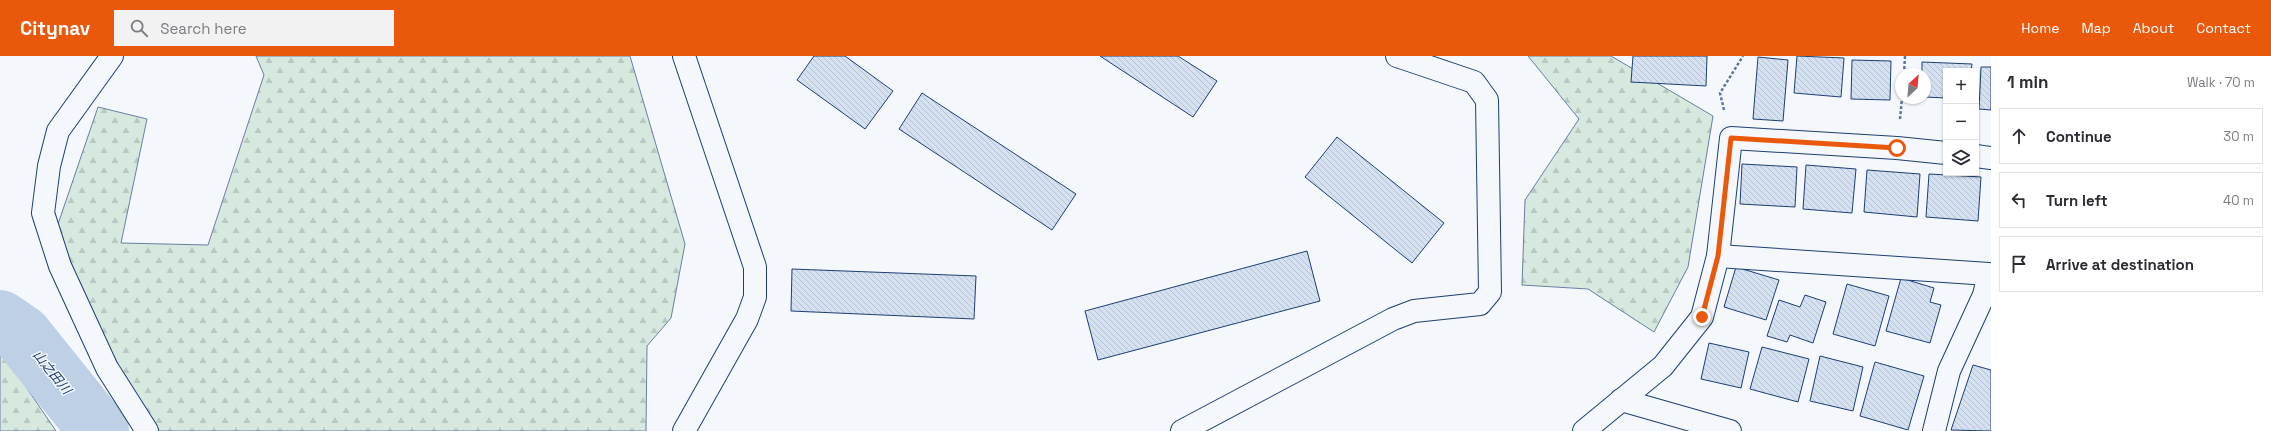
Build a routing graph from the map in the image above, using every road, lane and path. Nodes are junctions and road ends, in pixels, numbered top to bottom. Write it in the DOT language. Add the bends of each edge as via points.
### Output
graph roads {
  1 [pos="112,56"];
  2 [pos="684,56"];
  3 [pos="1397,56"];
  4 [pos="1743,56"];
  5 [pos="1905,56"];
  6 [pos="1904,68"];
  7 [pos="1731,138"];
  8 [pos="1943,153"];
  9 [pos="1979,156"];
  10 [pos="1991,158"];
  11 [pos="1718,256"];
  12 [pos="1621,400"];
  13 [pos="147,431"];
  14 [pos="684,431"];
  15 [pos="1182,431"];
  16 [pos="1584,431"];
  17 [pos="1730,431"];
  18 [pos="1934,431"];
  1 -- 13 [label="street" via="58,132 49,166 43,213 60,266 107,368"];
  2 -- 14 [label="street" via="755,267 755,297"];
  3 -- 15 [label="street" via="1474,82 1487,100 1490,292 1480,304 1414,311 1393,319"];
  4 -- 7 [label="path" via="1720,93"];
  5 -- 6 [label="path"];
  7 -- 8 [label="street"];
  7 -- 11 [label="street"];
  9 -- 10 [label="street"];
  11 -- 12 [label="street" via="1702,317 1663,366"];
  11 -- 18 [label="street" via="1989,274 1984,295 1949,371"];
  12 -- 16 [label="street"];
  12 -- 17 [label="street"];
}
